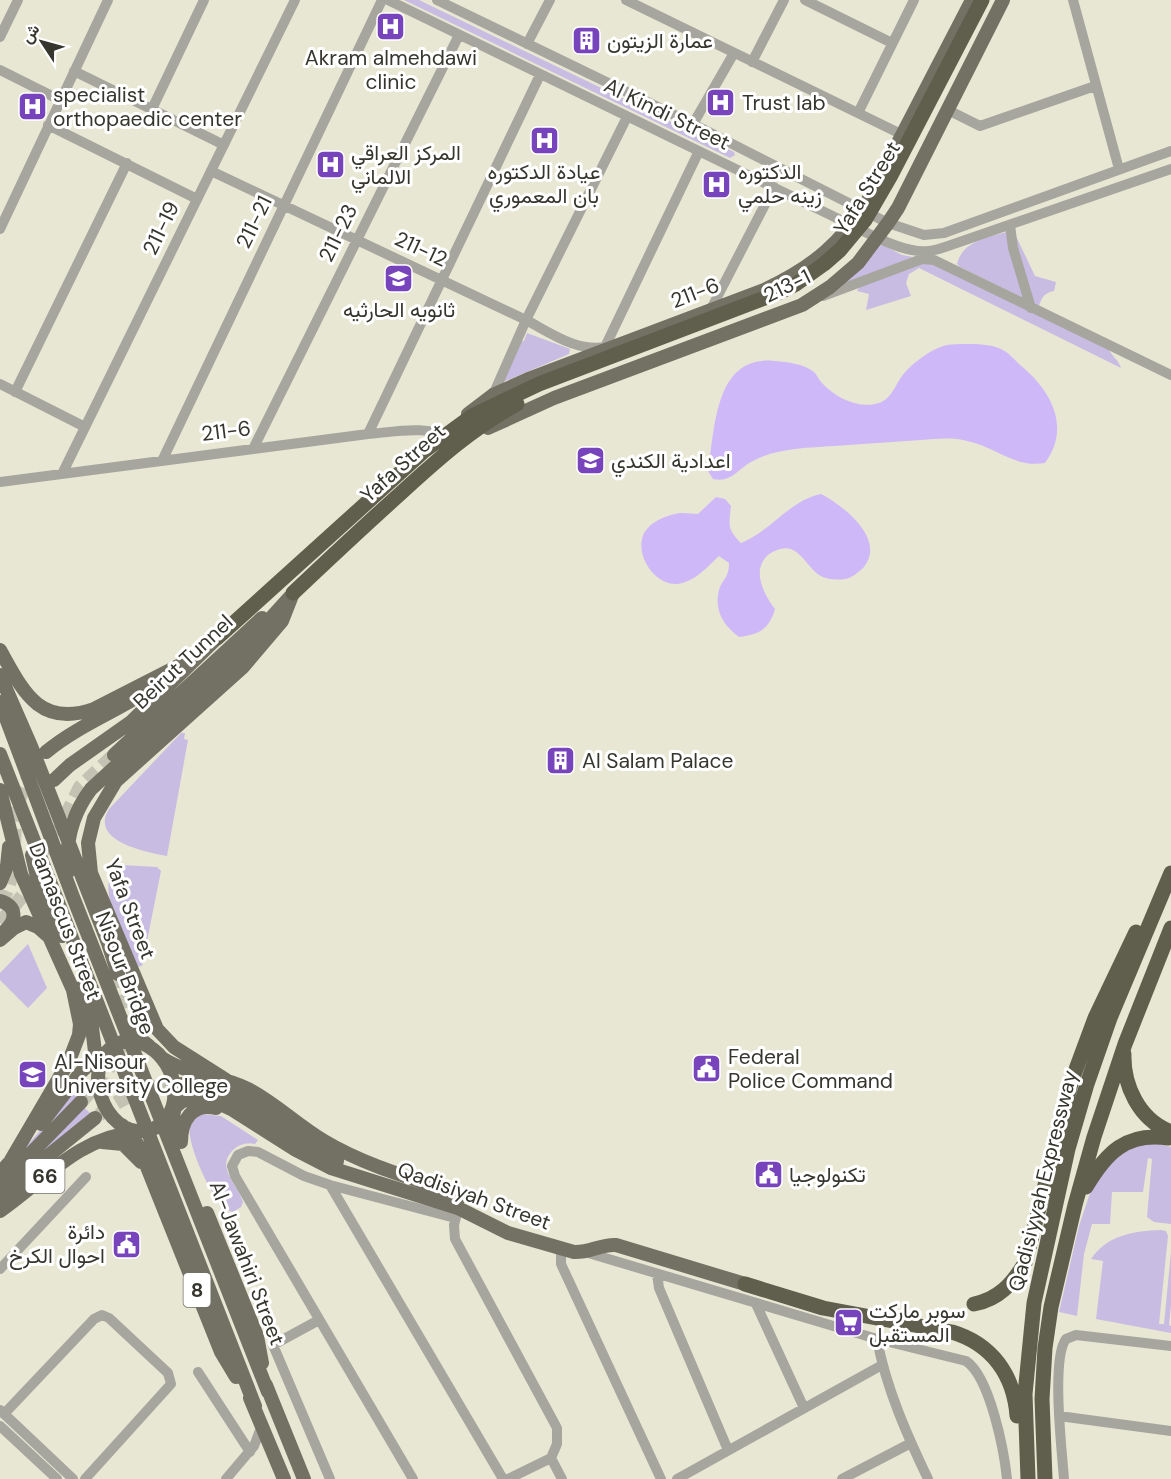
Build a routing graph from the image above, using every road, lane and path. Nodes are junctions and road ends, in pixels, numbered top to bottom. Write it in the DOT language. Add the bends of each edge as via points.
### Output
graph roads {
  1 [pos="18,0"];
  2 [pos="108,0"];
  3 [pos="204,0"];
  4 [pos="295,0"];
  5 [pos="382,0"];
  6 [pos="388,0"];
  7 [pos="437,0"];
  8 [pos="550,0"];
  9 [pos="626,0"];
  10 [pos="784,0"];
  11 [pos="805,0"];
  12 [pos="914,0"];
  13 [pos="972,0"];
  14 [pos="982,0"];
  15 [pos="993,0"];
  16 [pos="1003,0"];
  17 [pos="1073,0"];
  18 [pos="818,3"];
  19 [pos="645,4"];
  20 [pos="459,36"];
  21 [pos="0,37"];
  22 [pos="892,43"];
  23 [pos="527,44"];
  24 [pos="734,53"];
  25 [pos="752,62"];
  26 [pos="0,70"];
  27 [pos="74,71"];
  28 [pos="540,75"];
  29 [pos="1095,86"];
  30 [pos="60,100"];
  31 [pos="940,104"];
  32 [pos="152,109"];
  33 [pos="858,113"];
  34 [pos="627,117"];
  35 [pos="693,124"];
  36 [pos="48,125"];
  37 [pos="903,135"];
  38 [pos="224,145"];
  39 [pos="739,148"];
  40 [pos="1171,150"];
  41 [pos="699,151"];
  42 [pos="755,156"];
  43 [pos="127,163"];
  44 [pos="729,166"];
  45 [pos="1119,169"];
  46 [pos="1171,169"];
  47 [pos="211,171"];
  48 [pos="747,174"];
  49 [pos="774,187"];
  50 [pos="197,199"];
  51 [pos="1026,203"];
  52 [pos="284,206"];
  53 [pos="862,210"];
  54 [pos="987,217"];
  55 [pos="1032,217"];
  56 [pos="888,223"];
  57 [pos="851,225"];
  58 [pos="1010,225"];
  59 [pos="0,229"];
  60 [pos="993,231"];
  61 [pos="878,238"];
  62 [pos="357,240"];
  63 [pos="923,255"];
  64 [pos="441,280"];
  65 [pos="726,280"];
  66 [pos="817,296"];
  67 [pos="741,298"];
  68 [pos="1031,308"];
  69 [pos="711,309"];
  70 [pos="526,320"];
  71 [pos="611,346"];
  72 [pos="1171,375"];
  73 [pos="0,384"];
  74 [pos="15,392"];
  75 [pos="493,395"];
  76 [pos="85,427"];
  77 [pos="368,434"];
  78 [pos="447,439"];
  79 [pos="253,449"];
  80 [pos="162,461"];
  81 [pos="62,474"];
  82 [pos="0,482"];
  83 [pos="289,598"];
  84 [pos="217,638"];
  85 [pos="0,650"];
  86 [pos="186,662"];
  87 [pos="0,675"];
  88 [pos="0,702"];
  89 [pos="46,753"];
  90 [pos="0,754"];
  91 [pos="114,755"];
  92 [pos="54,780"];
  93 [pos="116,781"];
  94 [pos="0,790"];
  95 [pos="49,796"];
  96 [pos="10,836"];
  97 [pos="32,855"];
  98 [pos="75,859"];
  99 [pos="1171,873"];
  100 [pos="0,883"];
  101 [pos="73,897"];
  102 [pos="0,901"];
  103 [pos="1150,921"];
  104 [pos="1171,928"];
  105 [pos="49,937"];
  106 [pos="0,939"];
  107 [pos="118,974"];
  108 [pos="78,984"];
  109 [pos="88,1031"];
  110 [pos="115,1044"];
  111 [pos="1125,1044"];
  112 [pos="149,1046"];
  113 [pos="96,1057"];
  114 [pos="162,1058"];
  115 [pos="226,1080"];
  116 [pos="98,1082"];
  117 [pos="72,1084"];
  118 [pos="175,1099"];
  119 [pos="81,1102"];
  120 [pos="241,1116"];
  121 [pos="95,1118"];
  122 [pos="131,1130"];
  123 [pos="1170,1135"];
  124 [pos="91,1143"];
  125 [pos="181,1150"];
  126 [pos="11,1160"];
  127 [pos="147,1170"];
  128 [pos="0,1173"];
  129 [pos="86,1178"];
  130 [pos="0,1185"];
  131 [pos="330,1185"];
  132 [pos="387,1186"];
  133 [pos="0,1200"];
  134 [pos="1075,1205"];
  135 [pos="0,1211"];
  136 [pos="457,1213"];
  137 [pos="561,1249"];
  138 [pos="585,1252"];
  139 [pos="0,1269"];
  140 [pos="657,1274"];
  141 [pos="745,1284"];
  142 [pos="756,1304"];
  143 [pos="974,1304"];
  144 [pos="319,1320"];
  145 [pos="877,1339"];
  146 [pos="1171,1346"];
  147 [pos="882,1365"];
  148 [pos="198,1372"];
  149 [pos="268,1392"];
  150 [pos="255,1406"];
  151 [pos="804,1408"];
  152 [pos="2,1412"];
  153 [pos="1059,1416"];
  154 [pos="262,1425"];
  155 [pos="0,1426"];
  156 [pos="1171,1431"];
  157 [pos="911,1443"];
  158 [pos="728,1450"];
  159 [pos="250,1452"];
  160 [pos="1026,1452"];
  161 [pos="551,1458"];
  162 [pos="57,1479"];
  163 [pos="73,1479"];
  164 [pos="85,1479"];
  165 [pos="226,1479"];
  166 [pos="284,1479"];
  167 [pos="304,1479"];
  168 [pos="330,1479"];
  169 [pos="413,1479"];
  170 [pos="503,1479"];
  171 [pos="508,1479"];
  172 [pos="562,1479"];
  173 [pos="661,1479"];
  174 [pos="677,1479"];
  175 [pos="842,1479"];
  176 [pos="928,1479"];
  177 [pos="1007,1479"];
  178 [pos="1028,1479"];
  179 [pos="1045,1479"];
  180 [pos="1064,1479"];
  1 -- 21 [label="street"];
  2 -- 27 [label="street"];
  3 -- 32 [label="street"];
  4 -- 38 [label="street, 211-19"];
  5 -- 52 [label="street, 211-21"];
  6 -- 20 [label="street, Al Kindi Street"];
  7 -- 23 [label="street, Al Kindi Street"];
  8 -- 23 [label="street"];
  9 -- 19 [label="street"];
  10 -- 25 [label="street"];
  11 -- 18 [label="street"];
  12 -- 22 [label="street"];
  13 -- 37 [label="main road"];
  14 -- 31 [label="highway, Yafa Street"];
  15 -- 31 [label="highway, Yafa Street"];
  16 -- 31 [label="main road, 213-1"];
  17 -- 29 [label="street"];
  18 -- 22 [label="street"];
  19 -- 24 [label="street"];
  20 -- 28 [label="street, Al Kindi Street"];
  20 -- 62 [label="street, 211-23"];
  22 -- 33 [label="street"];
  23 -- 35 [label="street, Al Kindi Street"];
  24 -- 25 [label="street"];
  24 -- 35 [label="street"];
  25 -- 33 [label="street"];
  26 -- 30 [label="street"];
  27 -- 30 [label="street"];
  27 -- 32 [label="street"];
  28 -- 34 [label="street, Al Kindi Street"];
  28 -- 64 [label="street"];
  29 -- 31 [label="street" via="980,126"];
  29 -- 45 [label="street"];
  30 -- 36 [label="street"];
  31 -- 56 [label="main road, 213-1"];
  31 -- 78 [label="highway, Yafa Street" via="853,236 796,284 694,331 539,384 472,416"];
  32 -- 38 [label="street"];
  33 -- 37 [label="street"];
  34 -- 41 [label="street, Al Kindi Street"];
  34 -- 70 [label="street"];
  35 -- 39 [label="street, Al Kindi Street"];
  36 -- 43 [label="street"];
  36 -- 59 [label="street"];
  37 -- 53 [label="main road"];
  38 -- 47 [label="street, 211-19"];
  39 -- 42 [label="street, Al Kindi Street"];
  39 -- 44 [label="street" via="738,158"];
  40 -- 45 [label="street, Al Kindi Street"];
  41 -- 44 [label="street, Al Kindi Street"];
  41 -- 71 [label="street"];
  42 -- 48 [label="street" via="747,163"];
  42 -- 53 [label="street, Al Kindi Street"];
  43 -- 50 [label="street"];
  43 -- 74 [label="street"];
  44 -- 48 [label="street, Al Kindi Street"];
  45 -- 51 [label="street, Al Kindi Street"];
  46 -- 55 [label="street, Al Kindi Street"];
  47 -- 50 [label="street, 211-19"];
  47 -- 52 [label="street, 211-12"];
  48 -- 49 [label="street, Al Kindi Street"];
  49 -- 57 [label="street, Al Kindi Street"];
  49 -- 65 [label="street"];
  50 -- 76 [label="street, 211-19"];
  51 -- 54 [label="street, Al Kindi Street"];
  51 -- 55 [label="street"];
  52 -- 62 [label="street, 211-12"];
  52 -- 80 [label="street, 211-21"];
  53 -- 56 [label="street, Al Kindi Street"];
  53 -- 57 [label="main road"];
  54 -- 56 [label="street, Al Kindi Street" via="944,233 924,235"];
  54 -- 60 [label="street"];
  55 -- 58 [label="street, Al Kindi Street"];
  56 -- 61 [label="main road, 213-1"];
  57 -- 61 [label="street, Al Kindi Street"];
  57 -- 67 [label="main road, 211-6" via="808,267"];
  58 -- 60 [label="street, Al Kindi Street"];
  58 -- 68 [label="street" via="1015,258"];
  60 -- 63 [label="street, Al Kindi Street"];
  61 -- 63 [label="street, Al Kindi Street"];
  61 -- 66 [label="main road, 213-1" via="852,269"];
  62 -- 64 [label="street, 211-12"];
  62 -- 79 [label="street, 211-23"];
  63 -- 66 [label="street"];
  63 -- 68 [label="street"];
  64 -- 70 [label="street, 211-12"];
  64 -- 77 [label="street"];
  65 -- 67 [label="street" via="729,293"];
  65 -- 69 [label="street"];
  66 -- 78 [label="main road, 213-1" via="482,430"];
  67 -- 69 [label="main road, 211-6"];
  68 -- 72 [label="street"];
  69 -- 71 [label="main road, 211-6"];
  70 -- 71 [label="street, 211-12" via="575,345"];
  70 -- 75 [label="street"];
  71 -- 75 [label="main road, 211-6"];
  73 -- 74 [label="street"];
  74 -- 76 [label="street"];
  75 -- 78 [label="main road, 211-6"];
  76 -- 81 [label="street, 211-19"];
  77 -- 78 [label="street, 211-6" via="428,430"];
  77 -- 79 [label="street, 211-6"];
  78 -- 83 [label="highway, Yafa Street"];
  78 -- 84 [label="highway, Yafa Street"];
  79 -- 80 [label="street, 211-6"];
  80 -- 81 [label="street, 211-6"];
  81 -- 82 [label="street, 211-6"];
  83 -- 91 [label="main road, Beirut Tunnel" via="240,636"];
  83 -- 93 [label="main road, Yafa Street" via="282,621 243,667"];
  83 -- 101 [label="main road" via="241,651 91,789 69,834 68,871"];
  84 -- 86 [label="main road, Beirut Tunnel"];
  84 -- 92 [label="main road, Yafa Street" via="131,722"];
  85 -- 86 [label="main road" via="33,701 43,708 69,714 94,709"];
  86 -- 89 [label="main road, Beirut Tunnel" via="142,695"];
  87 -- 95 [label="main road"];
  88 -- 101 [label="main road, Nisour Bridge"];
  90 -- 150 [label="main road, Nisour Bridge"];
  93 -- 98 [label="main road" via="82,816 75,836"];
  93 -- 115 [label="main road, Yafa Street" via="99,806 90,830 88,858 96,887 157,1029 174,1047"];
  94 -- 96 [label="main road, Damascus Street"];
  95 -- 98 [label="main road, Damascus Street"];
  95 -- 112 [label="main road" via="73,885 121,1012"];
  96 -- 100 [label="main road" via="7,866"];
  96 -- 105 [label="main road, Damascus Street" via="21,874"];
  97 -- 108 [label="main road"];
  98 -- 107 [label="main road, Damascus Street"];
  99 -- 103 [label="highway, Qadisiyyah Expressway"];
  101 -- 149 [label="main road, Nisour Bridge"];
  102 -- 106 [label="main road" via="12,908 14,919"];
  103 -- 143 [label="highway" via="1137,931 1095,1018 1064,1110 1025,1263 997,1297"];
  103 -- 160 [label="highway, Qadisiyyah Expressway" via="1110,1018 1068,1149 1034,1303 1025,1394"];
  104 -- 111 [label="highway, Qadisiyyah Expressway"];
  105 -- 106 [label="main road" via="26,922"];
  105 -- 108 [label="main road, Damascus Street"];
  108 -- 109 [label="main road"];
  108 -- 109 [label="main road"];
  109 -- 113 [label="main road"];
  109 -- 117 [label="main road" via="92,1048"];
  109 -- 126 [label="main road"];
  110 -- 112 [label="main road" via="130,1040"];
  110 -- 113 [label="main road, 66"];
  110 -- 116 [label="main road" via="102,1058"];
  111 -- 123 [label="highway" via="1125,1071 1133,1097 1151,1122"];
  111 -- 134 [label="highway, Qadisiyyah Expressway"];
  112 -- 114 [label="main road"];
  113 -- 116 [label="main road"];
  113 -- 117 [label="main road, 66"];
  114 -- 115 [label="main road, Qadisiyah Street" via="184,1070"];
  114 -- 118 [label="main road" via="170,1073"];
  115 -- 136 [label="main road, Qadisiyah Street" via="262,1098 349,1154 456,1192"];
  116 -- 122 [label="main road" via="113,1118"];
  117 -- 126 [label="main road, 66"];
  118 -- 120 [label="main road, Qadisiyah Street" via="199,1098 225,1105"];
  118 -- 122 [label="main road" via="157,1127"];
  118 -- 125 [label="main road, Al-Jawahiri Street / 8" via="172,1122"];
  118 -- 132 [label="main road" via="210,1088 231,1095 324,1155"];
  119 -- 130 [label="main road"];
  120 -- 125 [label="main road" via="210,1106 200,1107 185,1119 181,1128"];
  120 -- 132 [label="main road, Qadisiyah Street" via="331,1168"];
  121 -- 133 [label="main road"];
  122 -- 124 [label="main road, 66"];
  122 -- 127 [label="main road, 8"];
  123 -- 134 [label="highway" via="1139,1138 1112,1152"];
  124 -- 127 [label="main road" via="123,1144"];
  124 -- 135 [label="main road, 66"];
  125 -- 127 [label="main road" via="169,1136 158,1136 146,1152"];
  125 -- 149 [label="main road, Al-Jawahiri Street / 8" via="257,1336"];
  126 -- 128 [label="main road, 66"];
  127 -- 150 [label="main road, 8" via="221,1352"];
  129 -- 139 [label="street"];
  131 -- 136 [label="street"];
  131 -- 144 [label="street" via="258,1152 238,1155 232,1166"];
  131 -- 170 [label="street"];
  132 -- 136 [label="main road, Qadisiyah Street"];
  134 -- 179 [label="highway, Qadisiyyah Expressway" via="1045,1348"];
  136 -- 137 [label="main road, Qadisiyah Street"];
  136 -- 161 [label="street" via="453,1225 455,1239 557,1428 557,1444"];
  137 -- 138 [label="main road, Qadisiyah Street"];
  137 -- 173 [label="street" via="561,1264"];
  138 -- 140 [label="street"];
  138 -- 141 [label="main road, Qadisiyah Street" via="616,1245"];
  140 -- 142 [label="street"];
  140 -- 158 [label="street" via="659,1288"];
  141 -- 160 [label="highway" via="823,1308 952,1332 976,1343 996,1360 1010,1383 1019,1436"];
  142 -- 145 [label="street"];
  142 -- 151 [label="street"];
  144 -- 168 [label="street" via="274,1346"];
  144 -- 169 [label="street"];
  145 -- 147 [label="street"];
  145 -- 177 [label="street" via="960,1358 976,1368 1000,1434"];
  146 -- 153 [label="street" via="1077,1335 1066,1340 1060,1352"];
  147 -- 151 [label="street"];
  147 -- 157 [label="street"];
  148 -- 159 [label="street"];
  149 -- 167 [label="main road, Al-Jawahiri Street / 8"];
  150 -- 154 [label="main road, 8"];
  151 -- 158 [label="street"];
  152 -- 163 [label="street"];
  152 -- 164 [label="street" via="94,1319 102,1315 109,1318 168,1373 171,1384"];
  153 -- 156 [label="street"];
  153 -- 180 [label="street"];
  154 -- 159 [label="street"];
  154 -- 166 [label="main road, 8"];
  155 -- 162 [label="street"];
  157 -- 175 [label="street"];
  157 -- 176 [label="street"];
  158 -- 174 [label="street"];
  159 -- 165 [label="street"];
  160 -- 178 [label="highway, Qadisiyyah Expressway"];
  161 -- 171 [label="street"];
  161 -- 172 [label="street"];
}
